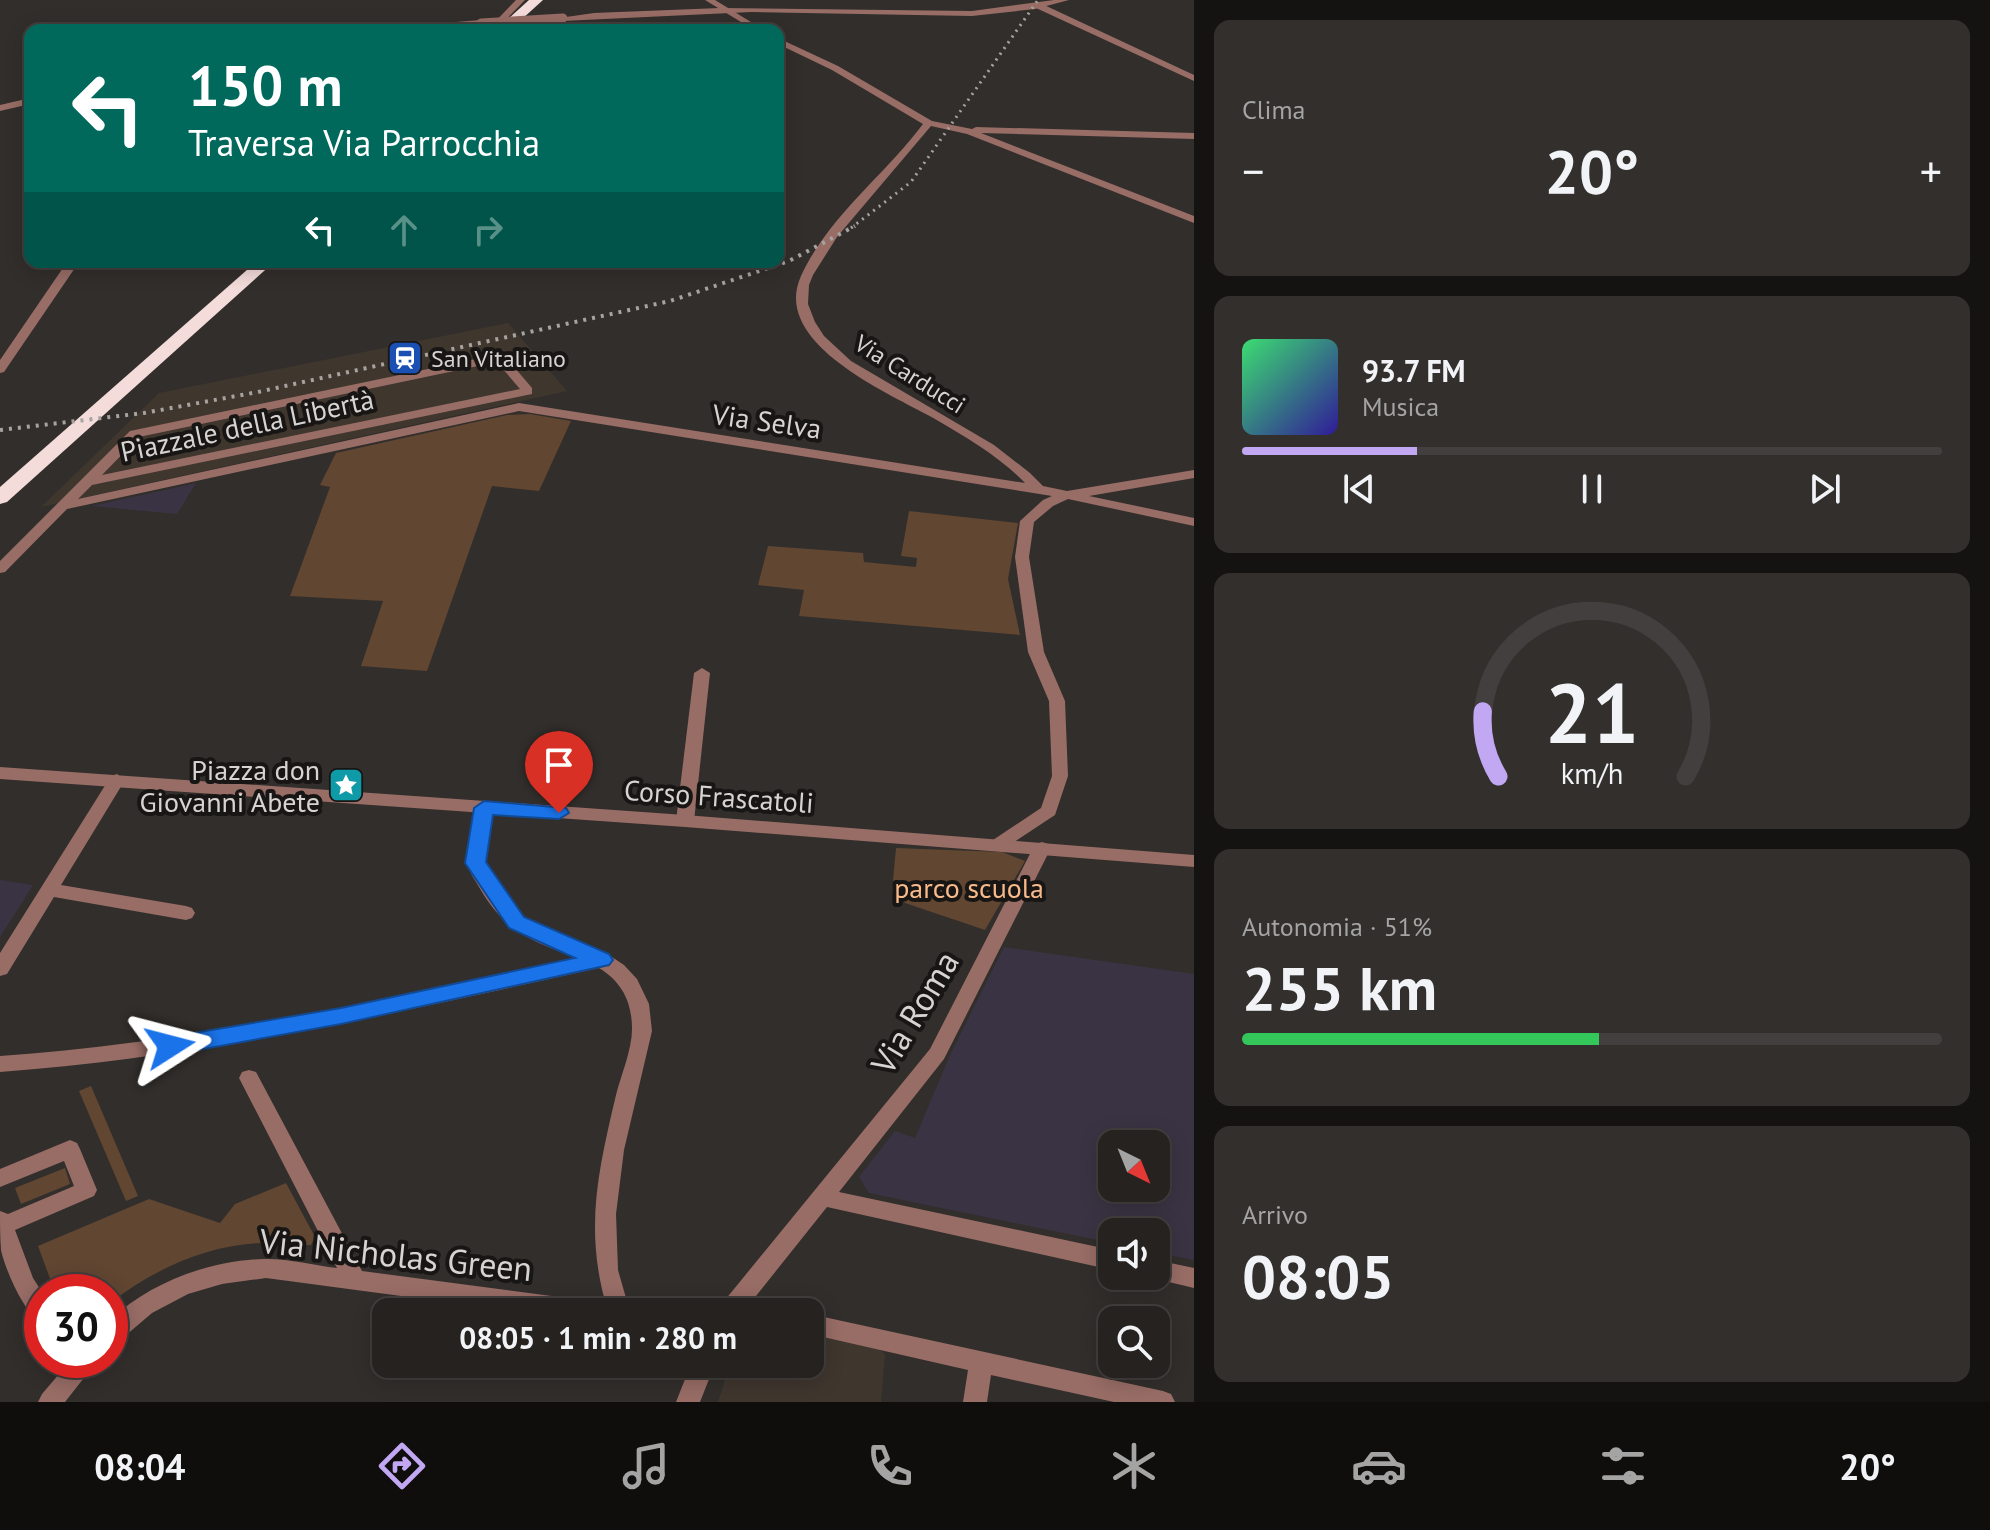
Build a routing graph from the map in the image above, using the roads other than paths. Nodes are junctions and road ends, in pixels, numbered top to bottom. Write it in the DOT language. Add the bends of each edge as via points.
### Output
graph roads {
  1 [pos="521,0"];
  2 [pos="537,0"];
  3 [pos="549,0"];
  4 [pos="709,0"];
  5 [pos="1065,0"];
  6 [pos="1039,6"];
  7 [pos="724,8"];
  8 [pos="468,24"];
  9 [pos="497,24"];
  10 [pos="509,24"];
  11 [pos="523,24"];
  12 [pos="750,24"];
  13 [pos="784,44"];
  14 [pos="1194,78"];
  15 [pos="24,102"];
  16 [pos="0,108"];
  17 [pos="929,123"];
  18 [pos="961,129"];
  19 [pos="1194,136"];
  20 [pos="1194,220"];
  21 [pos="69,268"];
  22 [pos="259,268"];
  23 [pos="231,269"];
  24 [pos="0,369"];
  25 [pos="1194,474"];
  26 [pos="0,479"];
  27 [pos="86,482"];
  28 [pos="1038,489"];
  29 [pos="1067,495"];
  30 [pos="0,498"];
  31 [pos="64,506"];
  32 [pos="1194,522"];
  33 [pos="0,569"];
  34 [pos="702,673"];
  35 [pos="0,773"];
  36 [pos="117,780"];
  37 [pos="484,808"];
  38 [pos="685,821"];
  39 [pos="995,844"];
  40 [pos="1042,848"];
  41 [pos="1194,861"];
  42 [pos="52,890"];
  43 [pos="186,913"];
  44 [pos="602,960"];
  45 [pos="0,969"];
  46 [pos="0,1064"];
  47 [pos="249,1078"];
  48 [pos="0,1178"];
  49 [pos="825,1198"];
  50 [pos="1,1223"];
  51 [pos="1098,1257"];
  52 [pos="1170,1273"];
  53 [pos="354,1278"];
  54 [pos="1194,1278"];
  55 [pos="24,1282"];
  56 [pos="497,1298"];
  57 [pos="615,1298"];
  58 [pos="742,1298"];
  59 [pos="128,1316"];
  60 [pos="824,1327"];
  61 [pos="981,1360"];
  62 [pos="71,1378"];
  63 [pos="693,1378"];
  64 [pos="50,1402"];
  65 [pos="688,1402"];
  66 [pos="975,1402"];
  67 [pos="1163,1402"];
  1 -- 9 [label="street"];
  2 -- 10 [label="highway"];
  3 -- 11 [label="highway"];
  4 -- 7 [label="street"];
  5 -- 6 [label="street"];
  6 -- 7 [label="street" via="944,11"];
  6 -- 14 [label="street"];
  7 -- 8 [label="street, bridge"];
  7 -- 12 [label="street"];
  13 -- 17 [label="street"];
  15 -- 16 [label="street"];
  17 -- 18 [label="street"];
  17 -- 28 [label="street, Via Carducci" via="808,273 802,290 804,315 827,348 1016,468"];
  18 -- 19 [label="street"];
  18 -- 20 [label="street"];
  21 -- 24 [label="street"];
  22 -- 30 [label="highway"];
  23 -- 26 [label="highway"];
  25 -- 29 [label="street"];
  27 -- 27 [label="street, Piazzale della Libertà" via="135,434 500,358 528,391"];
  27 -- 31 [label="street"];
  28 -- 29 [label="street, Via Selva"];
  28 -- 31 [label="street, Via Selva" via="519,407"];
  29 -- 32 [label="street, Via Selva"];
  29 -- 39 [label="street" via="1027,521 1022,557 1036,652 1057,701 1060,776 1049,811"];
  31 -- 33 [label="street"];
  34 -- 38 [label="street"];
  35 -- 36 [label="street, Corso Frascatoli"];
  36 -- 37 [label="street, Corso Frascatoli"];
  36 -- 42 [label="street"];
  37 -- 38 [label="street, Corso Frascatoli"];
  37 -- 44 [label="street" via="476,863 510,916 537,934"];
  38 -- 39 [label="street, Corso Frascatoli"];
  39 -- 40 [label="street, Corso Frascatoli"];
  40 -- 41 [label="street, Corso Frascatoli"];
  40 -- 49 [label="street, Via Roma" via="937,1054"];
  42 -- 43 [label="street"];
  42 -- 45 [label="street"];
  44 -- 46 [label="street" via="264,1031 124,1053"];
  44 -- 57 [label="street" via="630,982 642,1018 607,1215 607,1269"];
  47 -- 53 [label="street"];
  48 -- 50 [label="street" via="70,1149 86,1190"];
  49 -- 51 [label="street"];
  49 -- 58 [label="street, Via Roma"];
  50 -- 55 [label="street"];
  52 -- 54 [label="street"];
  53 -- 56 [label="street, Via Nicholas Green"];
  53 -- 59 [label="street, Via Nicholas Green" via="266,1268 222,1272 177,1285"];
  60 -- 61 [label="street"];
  61 -- 66 [label="street"];
  61 -- 67 [label="street"];
  62 -- 64 [label="street"];
  63 -- 65 [label="street"];
}
